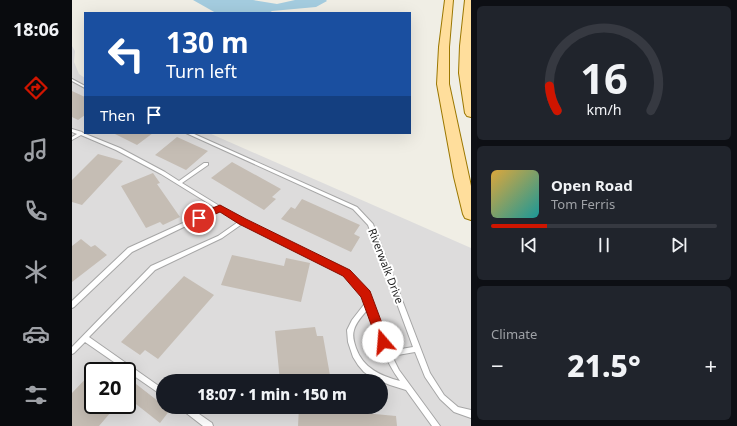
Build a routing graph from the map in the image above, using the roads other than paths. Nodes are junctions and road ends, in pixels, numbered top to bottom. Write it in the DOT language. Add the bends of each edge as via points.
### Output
graph roads {
  1 [pos="449,0"];
  2 [pos="470,0"];
  3 [pos="446,26"];
  4 [pos="466,34"];
  5 [pos="72,80"];
  6 [pos="84,86"];
  7 [pos="471,113"];
  8 [pos="72,130"];
  9 [pos="81,134"];
  10 [pos="190,134"];
  11 [pos="72,139"];
  12 [pos="206,164"];
  13 [pos="178,183"];
  14 [pos="220,208"];
  15 [pos="471,214"];
  16 [pos="242,222"];
  17 [pos="369,303"];
  18 [pos="72,305"];
  19 [pos="85,338"];
  20 [pos="417,350"];
  21 [pos="72,351"];
  22 [pos="387,354"];
  23 [pos="408,387"];
  24 [pos="156,388"];
  25 [pos="193,414"];
  26 [pos="471,414"];
  27 [pos="209,426"];
  28 [pos="436,426"];
  1 -- 3 [label="main road"];
  2 -- 4 [label="main road"];
  3 -- 4 [label="main road"];
  3 -- 15 [label="main road" via="443,84 461,178"];
  4 -- 7 [label="main road" via="465,73"];
  5 -- 6 [label="lane"];
  8 -- 9 [label="lane"];
  9 -- 11 [label="lane"];
  9 -- 13 [label="lane" via="118,149"];
  10 -- 20 [label="lane, Riverwalk Drive" via="355,208 370,224"];
  12 -- 13 [label="lane"];
  13 -- 14 [label="lane"];
  14 -- 16 [label="lane"];
  14 -- 18 [label="lane" via="130,250"];
  16 -- 17 [label="lane" via="346,273 366,294"];
  16 -- 19 [label="lane" via="220,238 153,268"];
  17 -- 22 [label="lane"];
  17 -- 23 [label="lane" via="352,327 350,339 354,355 366,371 383,380"];
  19 -- 21 [label="lane"];
  19 -- 24 [label="lane"];
  20 -- 22 [label="lane"];
  20 -- 26 [label="lane, Riverwalk Drive" via="427,375 442,397 456,410"];
  22 -- 23 [label="lane"];
  23 -- 28 [label="lane"];
  25 -- 27 [label="lane"];
}
